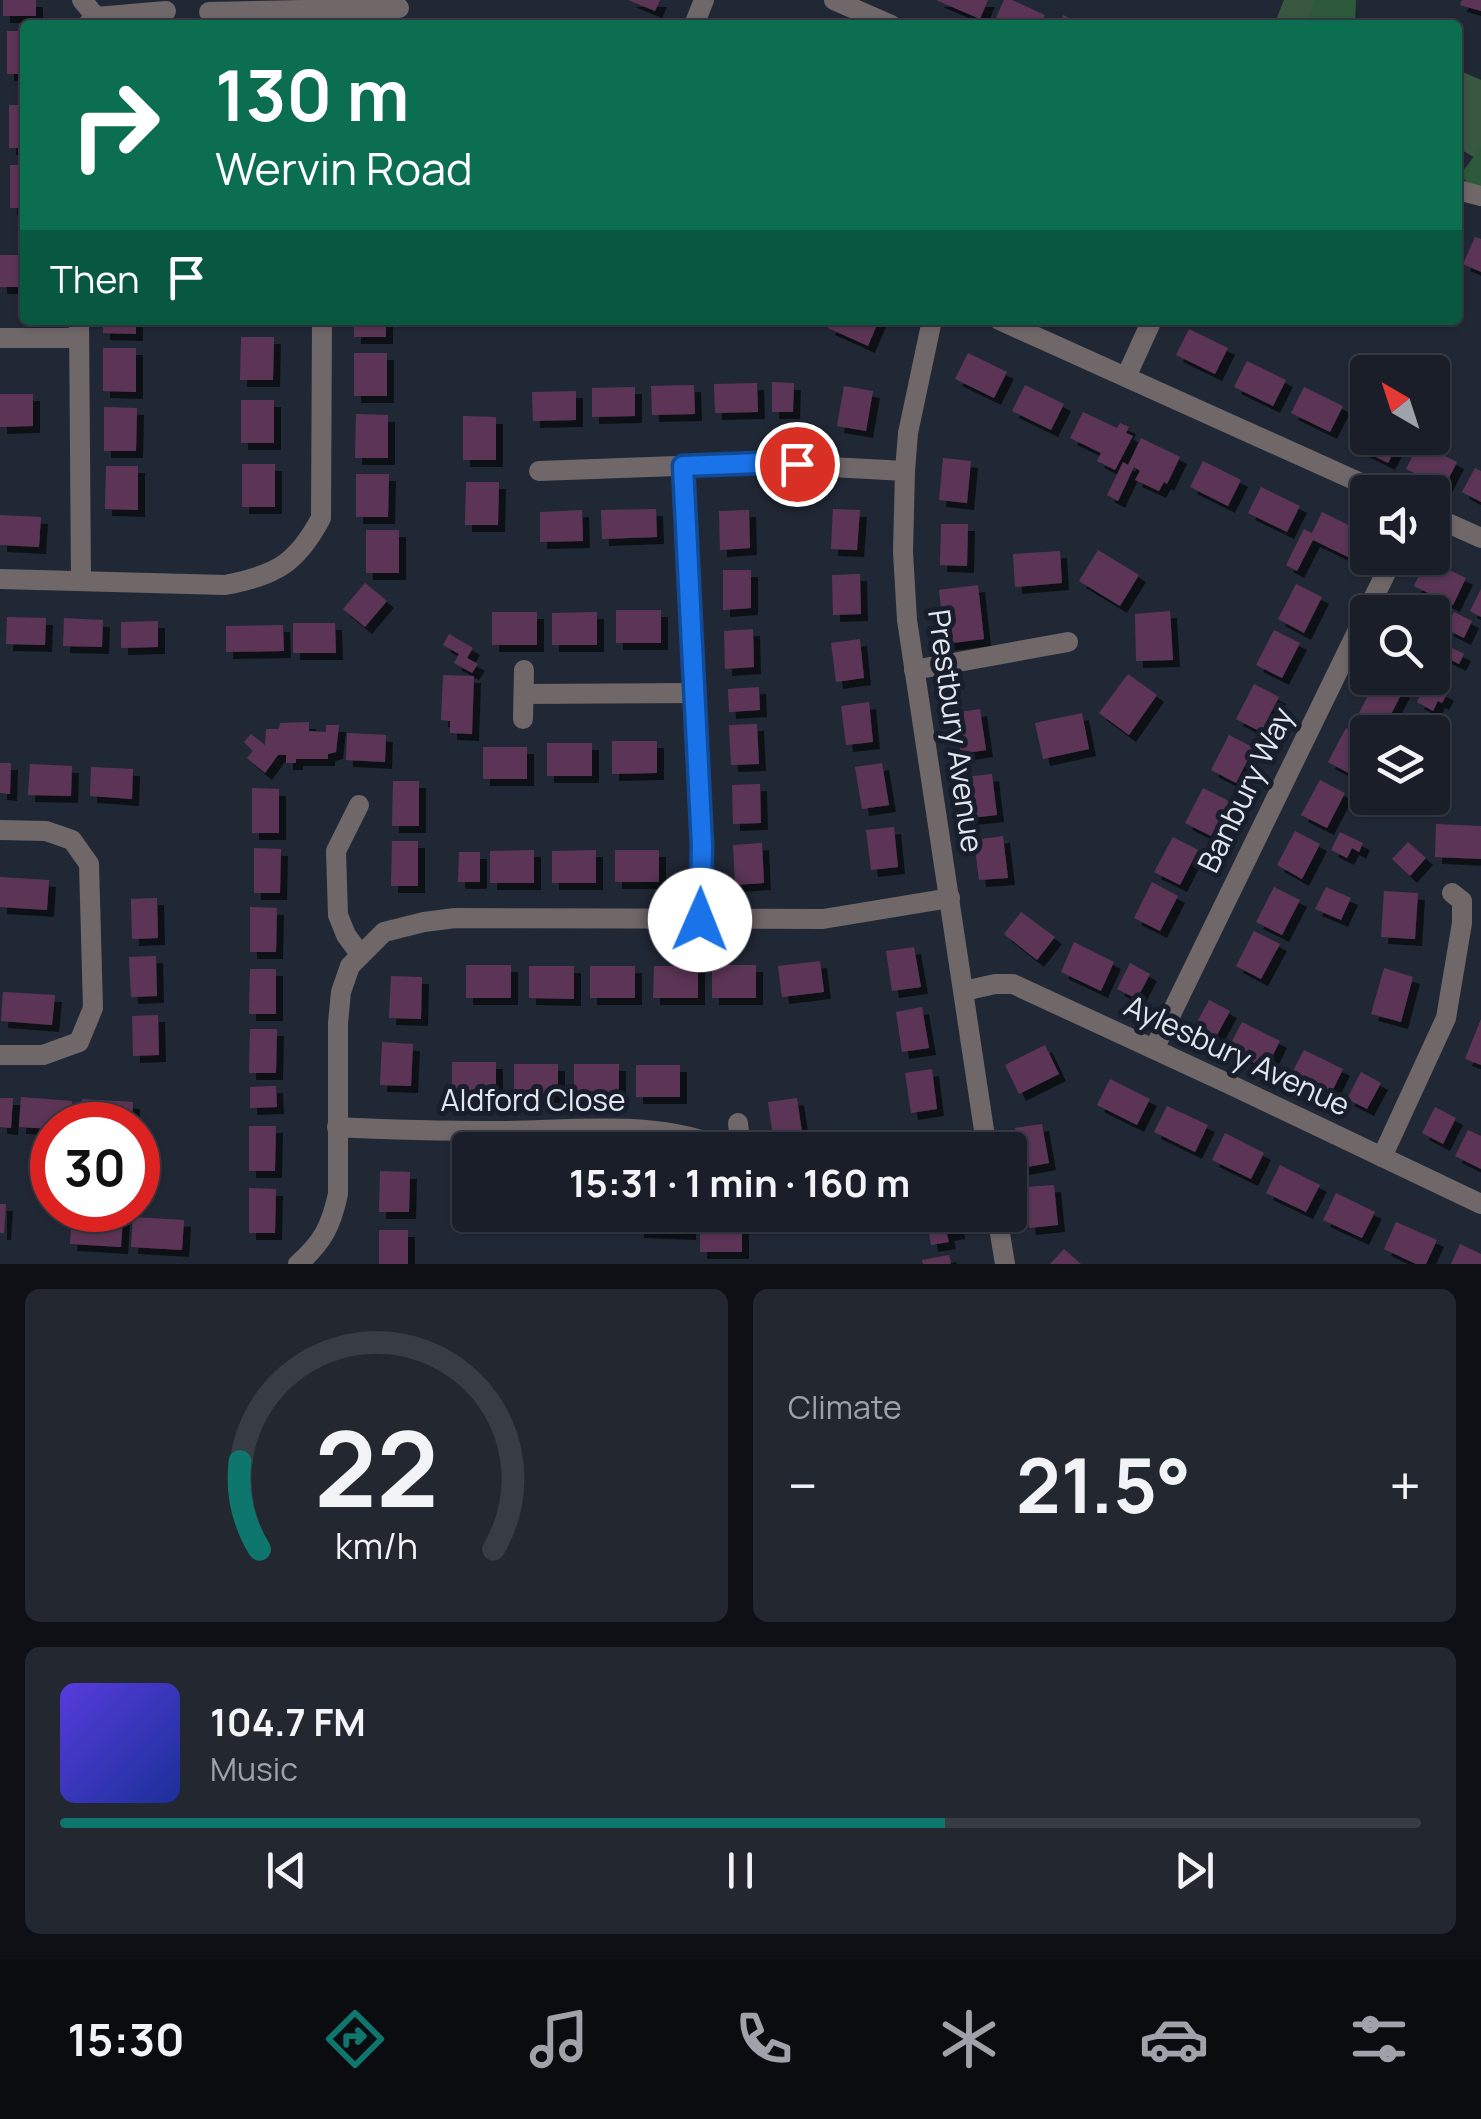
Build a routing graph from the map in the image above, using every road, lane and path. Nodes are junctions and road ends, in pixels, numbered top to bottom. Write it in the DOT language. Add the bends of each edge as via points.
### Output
graph roads {
  1 [pos="834,0"];
  2 [pos="399,8"];
  3 [pos="166,11"];
  4 [pos="209,12"];
  5 [pos="315,18"];
  6 [pos="99,20"];
  7 [pos="880,20"];
  8 [pos="322,325"];
  9 [pos="931,325"];
  10 [pos="1010,325"];
  11 [pos="1150,325"];
  12 [pos="79,329"];
  13 [pos="0,338"];
  14 [pos="1126,378"];
  15 [pos="683,466"];
  16 [pos="539,471"];
  17 [pos="904,471"];
  18 [pos="1350,479"];
  19 [pos="1450,524"];
  20 [pos="1481,538"];
  21 [pos="1385,575"];
  22 [pos="0,579"];
  23 [pos="81,581"];
  24 [pos="1068,642"];
  25 [pos="524,670"];
  26 [pos="914,670"];
  27 [pos="694,693"];
  28 [pos="524,694"];
  29 [pos="523,719"];
  30 [pos="359,805"];
  31 [pos="0,830"];
  32 [pos="1461,895"];
  33 [pos="950,898"];
  34 [pos="700,920"];
  35 [pos="360,954"];
  36 [pos="964,991"];
  37 [pos="1154,1049"];
  38 [pos="0,1055"];
  39 [pos="738,1123"];
  40 [pos="337,1127"];
  41 [pos="676,1132"];
  42 [pos="739,1132"];
  43 [pos="985,1132"];
  44 [pos="1382,1157"];
  45 [pos="1481,1204"];
  46 [pos="999,1232"];
  47 [pos="298,1264"];
  48 [pos="1004,1264"];
  1 -- 7 [label="street"];
  2 -- 5 [label="street"];
  3 -- 6 [label="street"];
  4 -- 5 [label="street"];
  8 -- 23 [label="street" via="321,518 308,544 286,565 225,585"];
  9 -- 17 [label="street, Prestbury Avenue"];
  10 -- 14 [label="street"];
  11 -- 14 [label="street"];
  12 -- 13 [label="street"];
  12 -- 23 [label="street"];
  14 -- 18 [label="street"];
  15 -- 16 [label="street"];
  15 -- 17 [label="street"];
  15 -- 27 [label="street"];
  17 -- 26 [label="street, Prestbury Avenue" via="903,552"];
  19 -- 20 [label="street"];
  21 -- 37 [label="street, Banbury Way"];
  22 -- 23 [label="street"];
  24 -- 26 [label="street"];
  25 -- 28 [label="street"];
  26 -- 33 [label="street, Prestbury Avenue"];
  27 -- 28 [label="street"];
  27 -- 34 [label="street"];
  28 -- 29 [label="street"];
  30 -- 35 [label="street" via="336,851 336,866 338,914"];
  31 -- 38 [label="street" via="72,840 88,864 93,1008 79,1042 43,1055"];
  32 -- 44 [label="street" via="1446,1018"];
  33 -- 34 [label="street" via="822,919"];
  33 -- 36 [label="street, Prestbury Avenue"];
  34 -- 35 [label="street" via="455,918 384,932"];
  35 -- 40 [label="street" via="341,992"];
  36 -- 37 [label="street, Aylesbury Avenue" via="1014,984"];
  36 -- 43 [label="street, Prestbury Avenue"];
  37 -- 44 [label="street, Aylesbury Avenue"];
  39 -- 42 [label="street"];
  40 -- 41 [label="street, Aldford Close"];
  40 -- 47 [label="street" via="332,1221"];
  44 -- 45 [label="street, Aylesbury Avenue"];
  46 -- 48 [label="street"];
}
